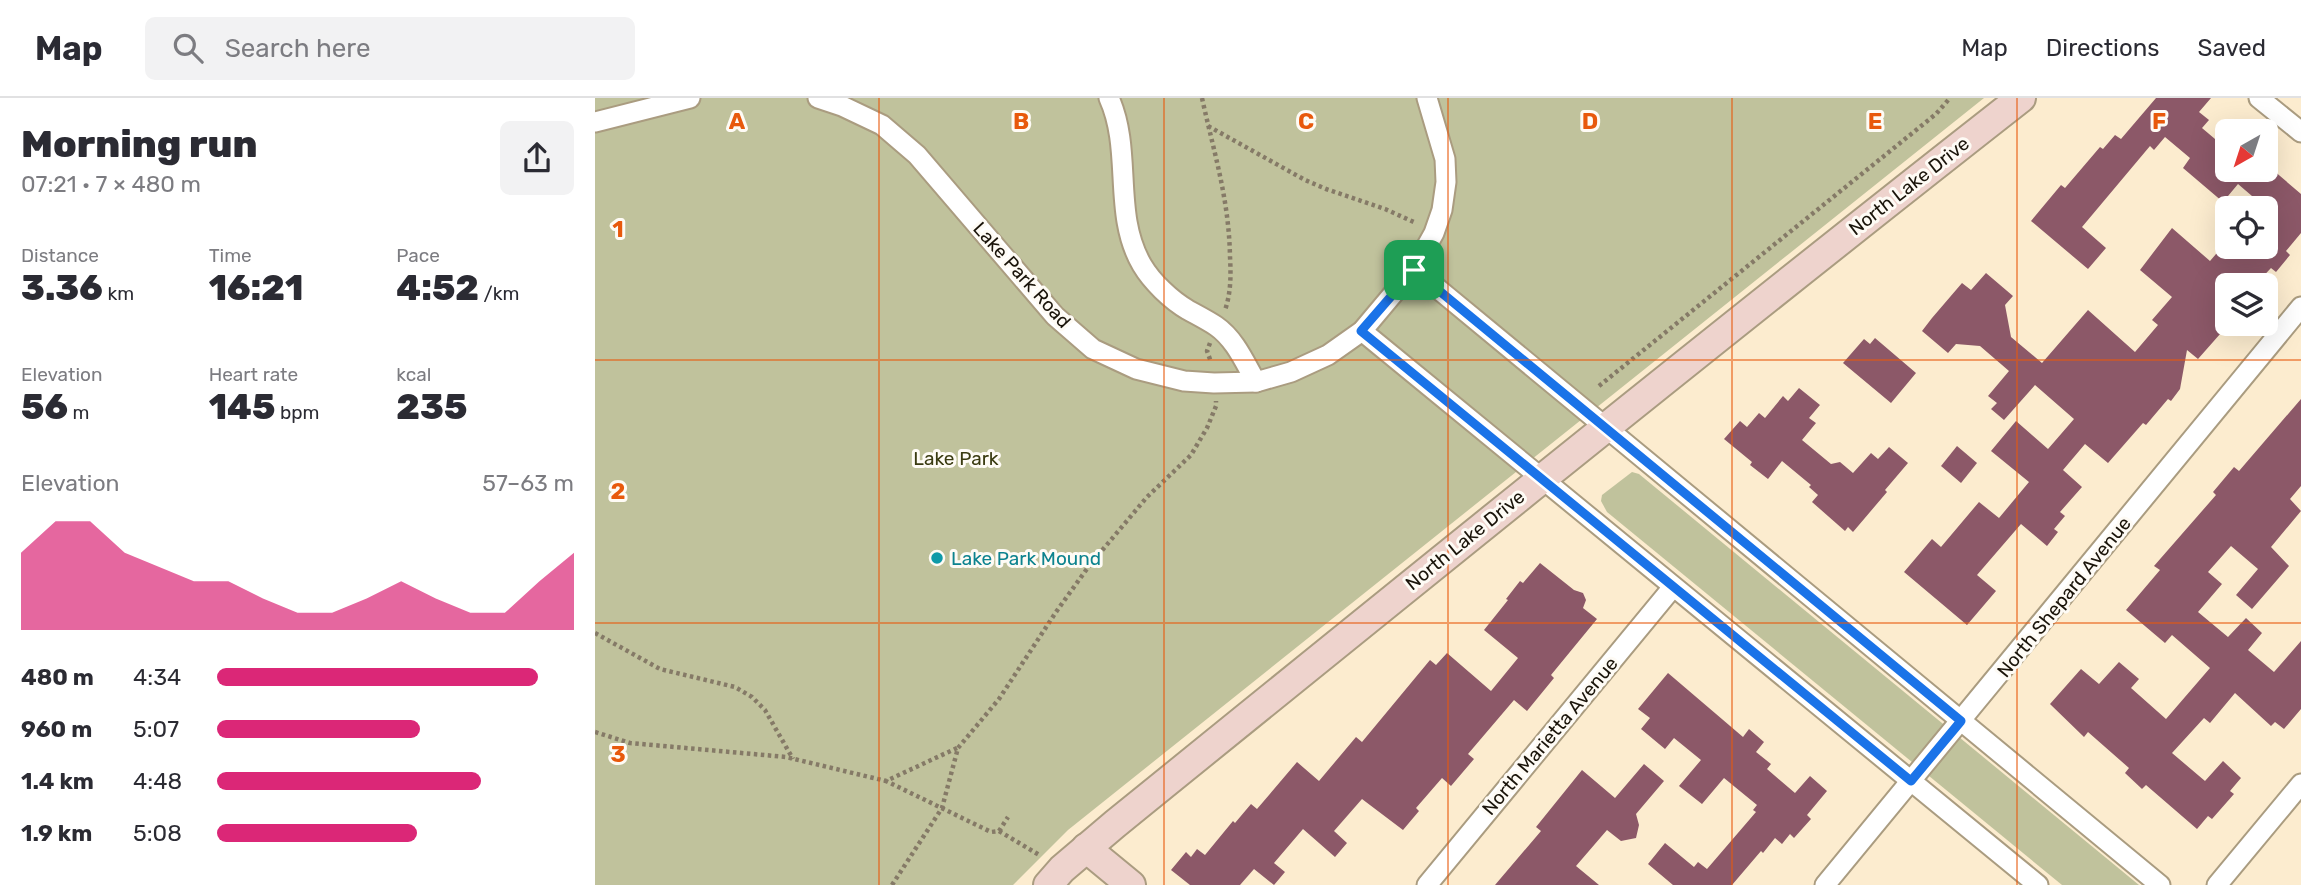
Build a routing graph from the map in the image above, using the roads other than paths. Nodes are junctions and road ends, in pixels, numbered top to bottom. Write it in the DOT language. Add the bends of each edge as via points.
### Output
graph roads {
  1 [pos="690,98"];
  2 [pos="818,98"];
  3 [pos="1109,98"];
  4 [pos="1427,98"];
  5 [pos="2021,98"];
  6 [pos="2259,98"];
  7 [pos="595,122"];
  8 [pos="2301,132"];
  9 [pos="1414,270"];
  10 [pos="2301,307"];
  11 [pos="1361,331"];
  12 [pos="1256,382"];
  13 [pos="1605,427"];
  14 [pos="1542,479"];
  15 [pos="1673,587"];
  16 [pos="1961,721"];
  17 [pos="1911,781"];
  18 [pos="2301,784"];
  19 [pos="1086,848"];
  20 [pos="1048,885"];
  21 [pos="1131,885"];
  22 [pos="1427,885"];
  23 [pos="1825,885"];
  24 [pos="2038,885"];
  25 [pos="2160,885"];
  26 [pos="2217,885"];
  1 -- 7 [label="street"];
  2 -- 12 [label="street, Lake Park Road" via="882,125 917,155 1055,316 1093,349 1136,369 1184,381"];
  3 -- 12 [label="street" via="1121,140 1126,224 1143,267 1184,308 1217,327 1232,342"];
  4 -- 9 [label="street, Lake Park Road" via="1445,159 1446,182 1434,233"];
  5 -- 13 [label="main road, North Lake Drive"];
  6 -- 8 [label="street"];
  9 -- 11 [label="street, Lake Park Road"];
  9 -- 13 [label="street"];
  10 -- 16 [label="street, North Shepard Avenue"];
  11 -- 12 [label="street, Lake Park Road" via="1328,355"];
  11 -- 14 [label="street"];
  13 -- 14 [label="main road, North Lake Drive"];
  13 -- 16 [label="street"];
  14 -- 15 [label="street"];
  14 -- 19 [label="main road, North Lake Drive"];
  15 -- 17 [label="street"];
  15 -- 22 [label="street, North Marietta Avenue"];
  16 -- 17 [label="street, North Shepard Avenue"];
  16 -- 25 [label="street"];
  17 -- 23 [label="street, North Shepard Avenue"];
  17 -- 24 [label="street"];
  18 -- 26 [label="street"];
  19 -- 20 [label="main road, North Lake Drive"];
  19 -- 21 [label="main road"];
}
